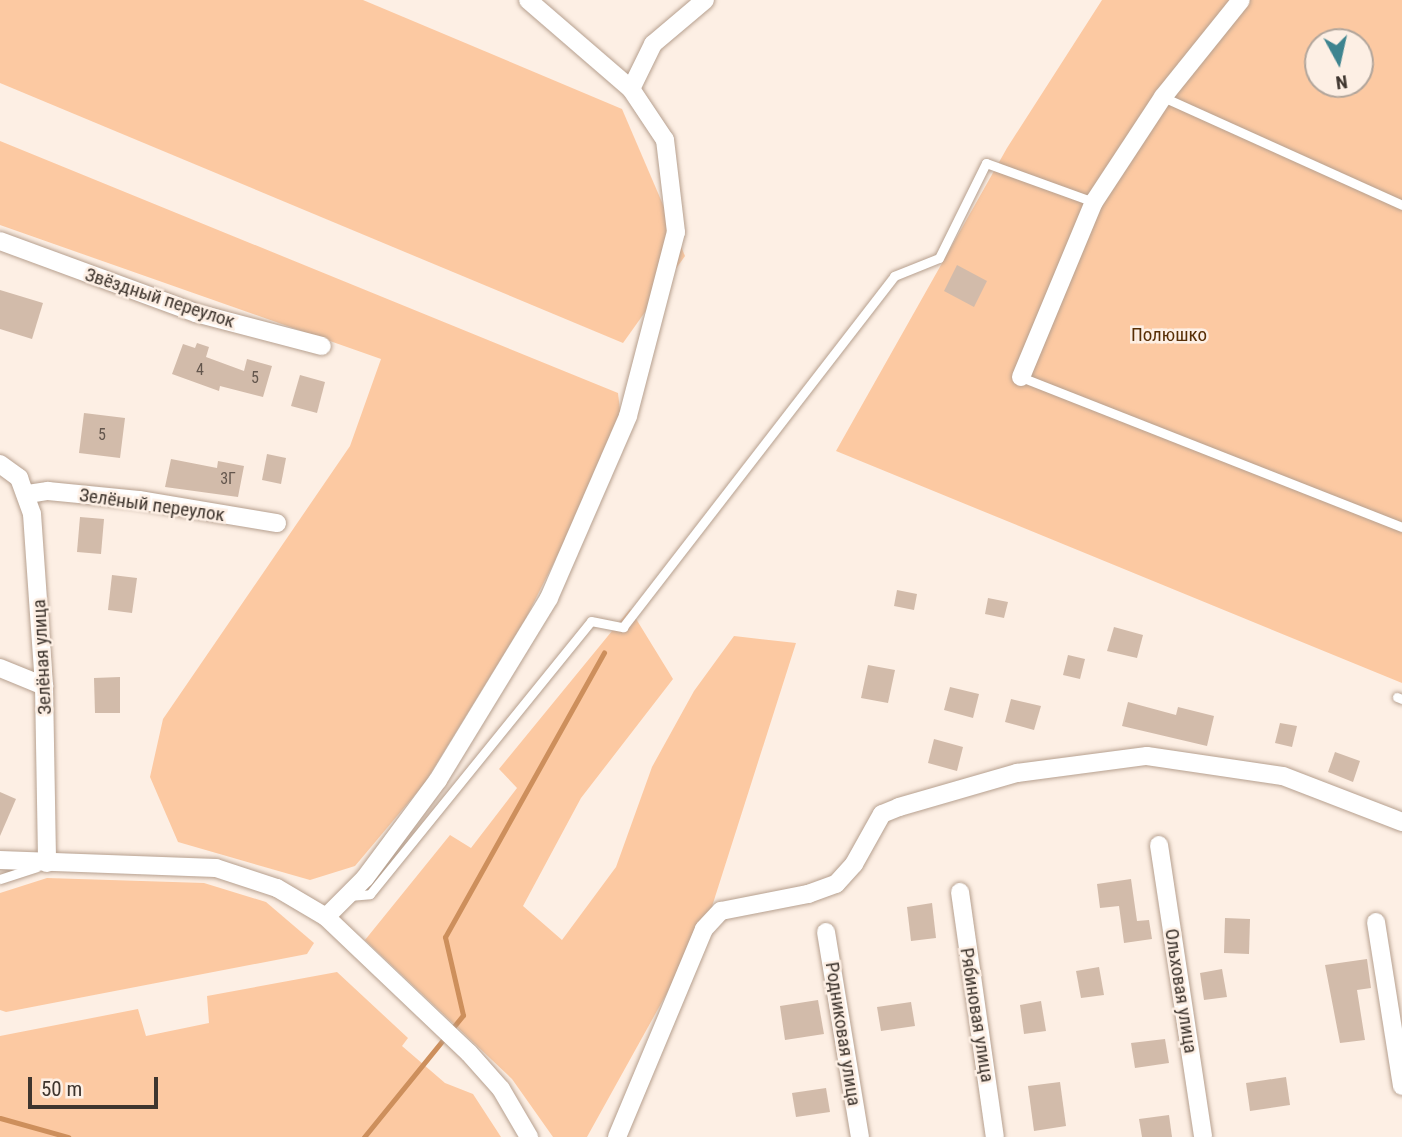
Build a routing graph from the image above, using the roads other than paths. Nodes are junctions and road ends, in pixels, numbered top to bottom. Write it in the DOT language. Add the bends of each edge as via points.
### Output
graph roads {
  1 [pos="528,0"];
  2 [pos="705,0"];
  3 [pos="1241,0"];
  4 [pos="631,89"];
  5 [pos="1163,97"];
  6 [pos="1094,202"];
  7 [pos="1402,205"];
  8 [pos="0,241"];
  9 [pos="322,346"];
  10 [pos="1021,377"];
  11 [pos="0,464"];
  12 [pos="28,494"];
  13 [pos="277,523"];
  14 [pos="1402,527"];
  15 [pos="0,668"];
  16 [pos="44,686"];
  17 [pos="1402,822"];
  18 [pos="1159,845"];
  19 [pos="0,860"];
  20 [pos="47,863"];
  21 [pos="0,879"];
  22 [pos="961,892"];
  23 [pos="347,896"];
  24 [pos="326,917"];
  25 [pos="1376,922"];
  26 [pos="826,932"];
  27 [pos="1402,1086"];
  28 [pos="529,1137"];
  29 [pos="617,1137"];
  30 [pos="860,1137"];
  31 [pos="995,1137"];
  32 [pos="1203,1137"];
  1 -- 4 [label="street"];
  2 -- 4 [label="street" via="653,44"];
  3 -- 5 [label="street"];
  4 -- 23 [label="street" via="665,140 676,232 628,416 549,598 438,780"];
  5 -- 6 [label="street"];
  5 -- 7 [label="lane"];
  6 -- 10 [label="street"];
  6 -- 23 [label="lane" via="986,163 939,258 894,276 623,627 591,621 370,894"];
  8 -- 9 [label="street, Звёздный переулок" via="196,313"];
  10 -- 14 [label="lane"];
  11 -- 12 [label="street" via="19,478"];
  12 -- 13 [label="street, Зелёный переулок" via="48,491 139,500"];
  12 -- 16 [label="street, Зелёная улица"];
  15 -- 16 [label="street"];
  16 -- 20 [label="street, Зелёная улица"];
  17 -- 29 [label="street" via="1283,776 1147,756 1017,773 882,814 854,864 835,884 808,894 721,911 704,929"];
  18 -- 32 [label="street, Ольховая улица"];
  19 -- 20 [label="street"];
  20 -- 21 [label="lane"];
  20 -- 24 [label="street" via="216,867 277,888"];
  22 -- 31 [label="street, Рябиновая улица"];
  23 -- 24 [label="street"];
  24 -- 28 [label="street" via="469,1053 501,1089"];
  25 -- 27 [label="street"];
  26 -- 30 [label="street, Родниковая улица"];
}
